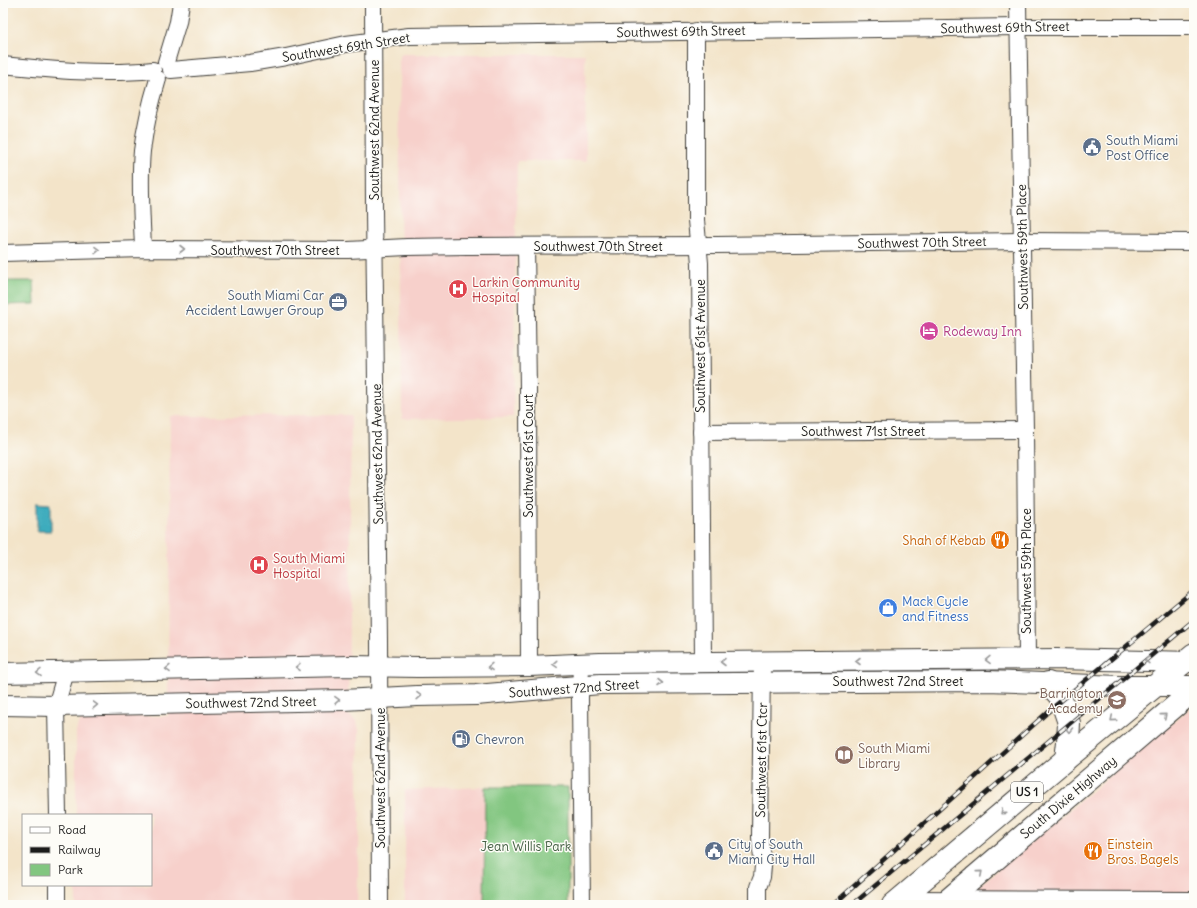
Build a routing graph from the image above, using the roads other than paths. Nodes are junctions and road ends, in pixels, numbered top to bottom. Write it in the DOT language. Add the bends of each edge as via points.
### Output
graph roads {
  1 [pos="181,3"];
  2 [pos="373,3"];
  3 [pos="1018,3"];
  4 [pos="1018,27"];
  5 [pos="1194,27"];
  6 [pos="696,31"];
  7 [pos="374,40"];
  8 [pos="3,65"];
  9 [pos="162,70"];
  10 [pos="1021,241"];
  11 [pos="1194,242"];
  12 [pos="526,246"];
  13 [pos="699,246"];
  14 [pos="143,249"];
  15 [pos="375,249"];
  16 [pos="3,253"];
  17 [pos="1025,430"];
  18 [pos="701,432"];
  19 [pos="1027,659"];
  20 [pos="1191,659"];
  21 [pos="703,662"];
  22 [pos="762,662"];
  23 [pos="580,663"];
  24 [pos="379,666"];
  25 [pos="529,666"];
  26 [pos="66,672"];
  27 [pos="3,673"];
  28 [pos="988,681"];
  29 [pos="762,682"];
  30 [pos="1048,683"];
  31 [pos="580,685"];
  32 [pos="1154,686"];
  33 [pos="1194,686"];
  34 [pos="1194,690"];
  35 [pos="380,697"];
  36 [pos="3,705"];
  37 [pos="56,706"];
  38 [pos="1066,759"];
  39 [pos="58,814"];
  40 [pos="57,886"];
  41 [pos="1194,900"];
  42 [pos="896,902"];
  43 [pos="946,902"];
  44 [pos="1039,902"];
  45 [pos="57,905"];
  46 [pos="380,905"];
  47 [pos="582,905"];
  48 [pos="758,905"];
  1 -- 9 [label="street" via="178,22"];
  2 -- 7 [label="street, Southwest 62nd Avenue"];
  3 -- 4 [label="street, Southwest 59th Place"];
  4 -- 5 [label="street, Southwest 69th Street"];
  4 -- 6 [label="street, Southwest 69th Street"];
  4 -- 10 [label="street, Southwest 59th Place"];
  6 -- 7 [label="street, Southwest 69th Street" via="410,36"];
  6 -- 13 [label="street, Southwest 61st Avenue" via="696,220"];
  7 -- 9 [label="street, Southwest 69th Street" via="257,62"];
  7 -- 15 [label="street, Southwest 62nd Avenue"];
  8 -- 9 [label="street, Southwest 69th Street" via="90,72"];
  9 -- 14 [label="street" via="149,111 142,151"];
  10 -- 11 [label="street, Southwest 70th Street"];
  10 -- 13 [label="street, Southwest 70th Street"];
  10 -- 17 [label="street, Southwest 59th Place"];
  12 -- 13 [label="street, Southwest 70th Street"];
  12 -- 15 [label="street, Southwest 70th Street"];
  12 -- 25 [label="street, Southwest 61st Court"];
  13 -- 18 [label="street, Southwest 61st Avenue"];
  14 -- 15 [label="street, Southwest 70th Street, one-way"];
  16 -- 14 [label="street, Southwest 70th Street, one-way"];
  15 -- 24 [label="street, Southwest 62nd Avenue"];
  17 -- 18 [label="street, Southwest 71st Street"];
  17 -- 19 [label="street, Southwest 59th Place"];
  18 -- 21 [label="street, Southwest 61st Avenue"];
  20 -- 19 [label="main road, Southwest 72nd Street, one-way"];
  19 -- 22 [label="main road, Southwest 72nd Street, one-way"];
  19 -- 28 [label="main road" via="1024,669 1015,675"];
  20 -- 32 [label="highway, US 1"];
  22 -- 21 [label="main road, Southwest 72nd Street, one-way"];
  21 -- 23 [label="main road, Southwest 72nd Street"];
  22 -- 29 [label="street, Southwest 61st Ctcr"];
  23 -- 25 [label="main road, Southwest 72nd Street, one-way"];
  23 -- 31 [label="street"];
  25 -- 24 [label="main road, Southwest 72nd Street, one-way"];
  24 -- 26 [label="main road, Southwest 72nd Street, one-way"];
  24 -- 35 [label="street, Southwest 62nd Avenue"];
  26 -- 27 [label="main road, Southwest 72nd Street, one-way"];
  26 -- 37 [label="street"];
  28 -- 29 [label="main road, Southwest 72nd Street"];
  28 -- 30 [label="main road, Southwest 72nd Street"];
  31 -- 29 [label="main road, Southwest 72nd Street, one-way"];
  29 -- 48 [label="street, Southwest 61st Ctcr" via="760,837 763,866 758,887"];
  30 -- 32 [label="main road, Southwest 72nd Street"];
  30 -- 38 [label="highway, one-way" via="1060,696 1069,723"];
  35 -- 31 [label="main road, Southwest 72nd Street, one-way" via="476,695"];
  31 -- 47 [label="street"];
  32 -- 33 [label="main road, Southwest 72nd Street"];
  32 -- 38 [label="highway, US 1, one-way"];
  43 -- 34 [label="highway, South Dixie Highway / US 1, one-way"];
  37 -- 35 [label="main road, Southwest 72nd Street, one-way"];
  35 -- 46 [label="street, Southwest 62nd Avenue"];
  36 -- 37 [label="main road, Southwest 72nd Street"];
  37 -- 39 [label="street"];
  38 -- 42 [label="highway, US 1, one-way"];
  40 -- 45 [label="street"];
  41 -- 44 [label="street"];
  42 -- 43 [label="street"];
  43 -- 44 [label="street"];
}
